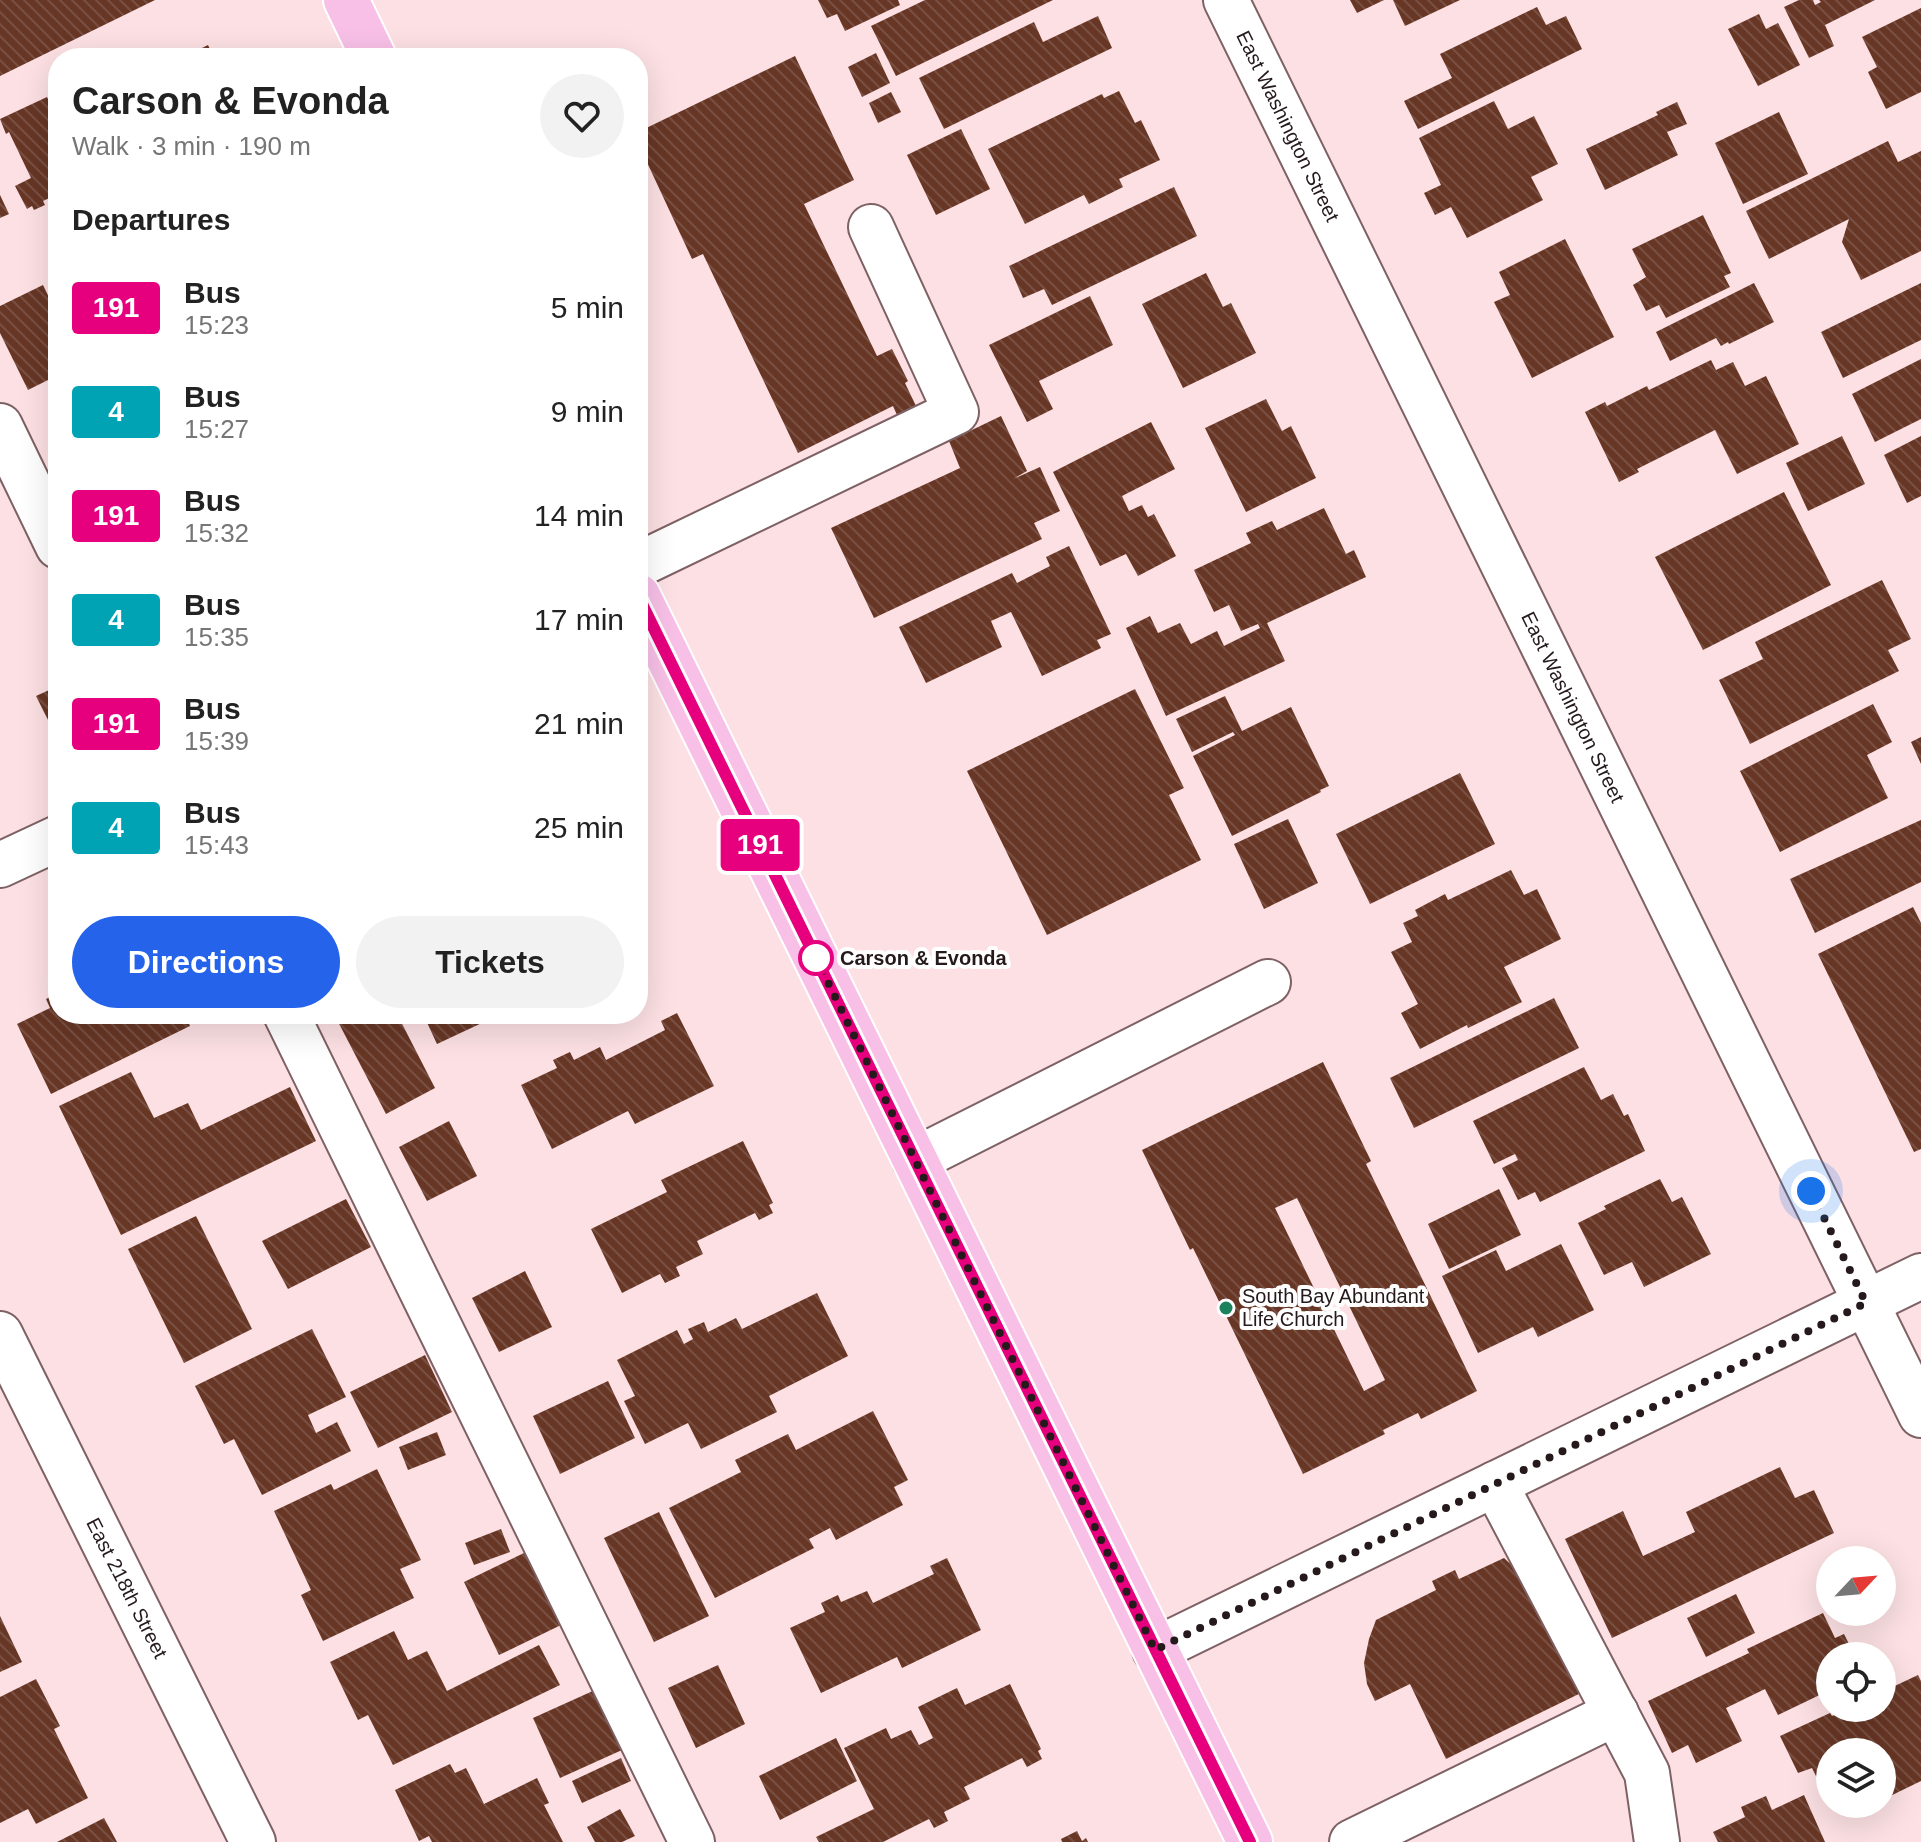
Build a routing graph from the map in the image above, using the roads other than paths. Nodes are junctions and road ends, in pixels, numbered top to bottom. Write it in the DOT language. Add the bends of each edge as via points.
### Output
graph roads {
  1 [pos="346,0"];
  2 [pos="1226,0"];
  3 [pos="369,48"];
  4 [pos="871,227"];
  5 [pos="0,426"];
  6 [pos="48,525"];
  7 [pos="648,560"];
  8 [pos="648,616"];
  9 [pos="48,843"];
  10 [pos="0,865"];
  11 [pos="1268,982"];
  12 [pos="291,1024"];
  13 [pos="915,1160"];
  14 [pos="1921,1276"];
  15 [pos="1866,1303"];
  16 [pos="0,1334"];
  17 [pos="1921,1415"];
  18 [pos="1495,1484"];
  19 [pos="1155,1650"];
  20 [pos="1616,1713"];
  21 [pos="253,1842"];
  22 [pos="692,1842"];
  23 [pos="1250,1842"];
  24 [pos="1352,1842"];
  25 [pos="1657,1842"];
  1 -- 3 [label="main road"];
  2 -- 15 [label="street, East Washington Street"];
  4 -- 7 [label="street" via="956,412"];
  5 -- 6 [label="street"];
  8 -- 13 [label="main road"];
  9 -- 10 [label="street"];
  11 -- 13 [label="street"];
  12 -- 22 [label="street"];
  13 -- 19 [label="main road"];
  14 -- 15 [label="street"];
  15 -- 17 [label="street, East Washington Street"];
  15 -- 18 [label="street"];
  16 -- 21 [label="street, East 218th Street"];
  18 -- 19 [label="street"];
  18 -- 20 [label="street"];
  19 -- 23 [label="main road"];
  20 -- 24 [label="street"];
  20 -- 25 [label="street" via="1647,1773"];
}
